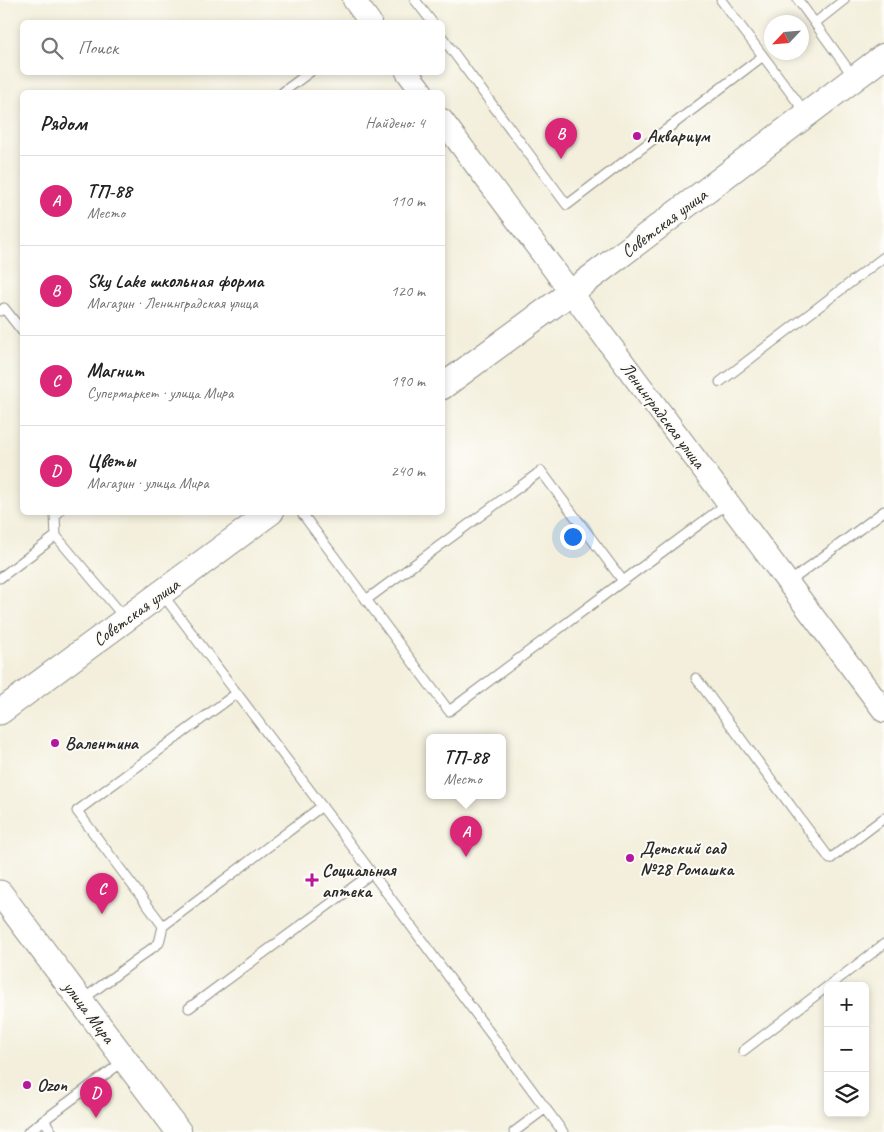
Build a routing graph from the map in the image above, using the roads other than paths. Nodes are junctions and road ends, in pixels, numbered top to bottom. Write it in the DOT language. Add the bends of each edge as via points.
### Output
graph roads {
  1 [pos="354,0"];
  2 [pos="415,0"];
  3 [pos="722,0"];
  4 [pos="798,0"];
  5 [pos="844,0"];
  6 [pos="369,20"];
  7 [pos="430,20"];
  8 [pos="815,23"];
  9 [pos="445,41"];
  10 [pos="763,56"];
  11 [pos="884,56"];
  12 [pos="306,75"];
  13 [pos="410,75"];
  14 [pos="855,78"];
  15 [pos="286,90"];
  16 [pos="421,90"];
  17 [pos="807,115"];
  18 [pos="445,124"];
  19 [pos="884,257"];
  20 [pos="571,292"];
  21 [pos="0,311"];
  22 [pos="20,328"];
  23 [pos="720,382"];
  24 [pos="445,385"];
  25 [pos="728,503"];
  26 [pos="884,512"];
  27 [pos="56,515"];
  28 [pos="267,515"];
  29 [pos="303,515"];
  30 [pos="56,536"];
  31 [pos="0,578"];
  32 [pos="623,581"];
  33 [pos="788,583"];
  34 [pos="162,593"];
  35 [pos="366,600"];
  36 [pos="126,620"];
  37 [pos="696,678"];
  38 [pos="237,693"];
  39 [pos="884,711"];
  40 [pos="0,712"];
  41 [pos="322,806"];
  42 [pos="884,818"];
  43 [pos="372,873"];
  44 [pos="0,893"];
  45 [pos="163,926"];
  46 [pos="884,944"];
  47 [pos="833,982"];
  48 [pos="824,989"];
  49 [pos="81,1001"];
  50 [pos="189,1008"];
  51 [pos="743,1051"];
  52 [pos="125,1060"];
  53 [pos="546,1108"];
  54 [pos="44,1120"];
  55 [pos="28,1132"];
  56 [pos="52,1132"];
  57 [pos="179,1132"];
  58 [pos="514,1132"];
  59 [pos="563,1132"];
  1 -- 6 [label="street"];
  2 -- 7 [label="lane"];
  3 -- 10 [label="lane"];
  4 -- 8 [label="lane"];
  5 -- 8 [label="lane"];
  8 -- 14 [label="lane"];
  9 -- 10 [label="lane" via="567,206"];
  10 -- 17 [label="lane"];
  11 -- 14 [label="main road, Советская улица"];
  12 -- 15 [label="lane"];
  13 -- 16 [label="street"];
  14 -- 17 [label="main road, Советская улица"];
  17 -- 20 [label="main road, Советская улица"];
  18 -- 20 [label="street, Ленинградская улица"];
  19 -- 23 [label="lane"];
  20 -- 24 [label="main road, Советская улица"];
  20 -- 25 [label="street, Ленинградская улица"];
  21 -- 22 [label="lane" via="4,308"];
  25 -- 32 [label="lane"];
  25 -- 33 [label="street, Ленинградская улица"];
  26 -- 33 [label="lane"];
  27 -- 30 [label="lane"];
  28 -- 34 [label="main road, Советская улица"];
  29 -- 35 [label="lane"];
  30 -- 31 [label="lane"];
  30 -- 36 [label="lane"];
  32 -- 35 [label="lane" via="541,471"];
  32 -- 35 [label="lane" via="449,711"];
  33 -- 39 [label="street, Ленинградская улица"];
  34 -- 36 [label="main road, Советская улица"];
  34 -- 38 [label="lane"];
  36 -- 40 [label="main road, Советская улица"];
  37 -- 42 [label="lane" via="830,859"];
  38 -- 41 [label="lane"];
  38 -- 45 [label="lane" via="77,811"];
  41 -- 43 [label="lane"];
  41 -- 45 [label="lane"];
  43 -- 50 [label="lane"];
  43 -- 53 [label="lane"];
  44 -- 49 [label="main road, улица Мира"];
  45 -- 49 [label="lane" via="158,943"];
  46 -- 47 [label="lane"];
  48 -- 51 [label="lane"];
  49 -- 52 [label="main road, улица Мира"];
  52 -- 54 [label="lane"];
  52 -- 57 [label="main road, улица Мира"];
  53 -- 58 [label="lane"];
  53 -- 59 [label="lane"];
  54 -- 55 [label="lane"];
  54 -- 56 [label="lane"];
}
